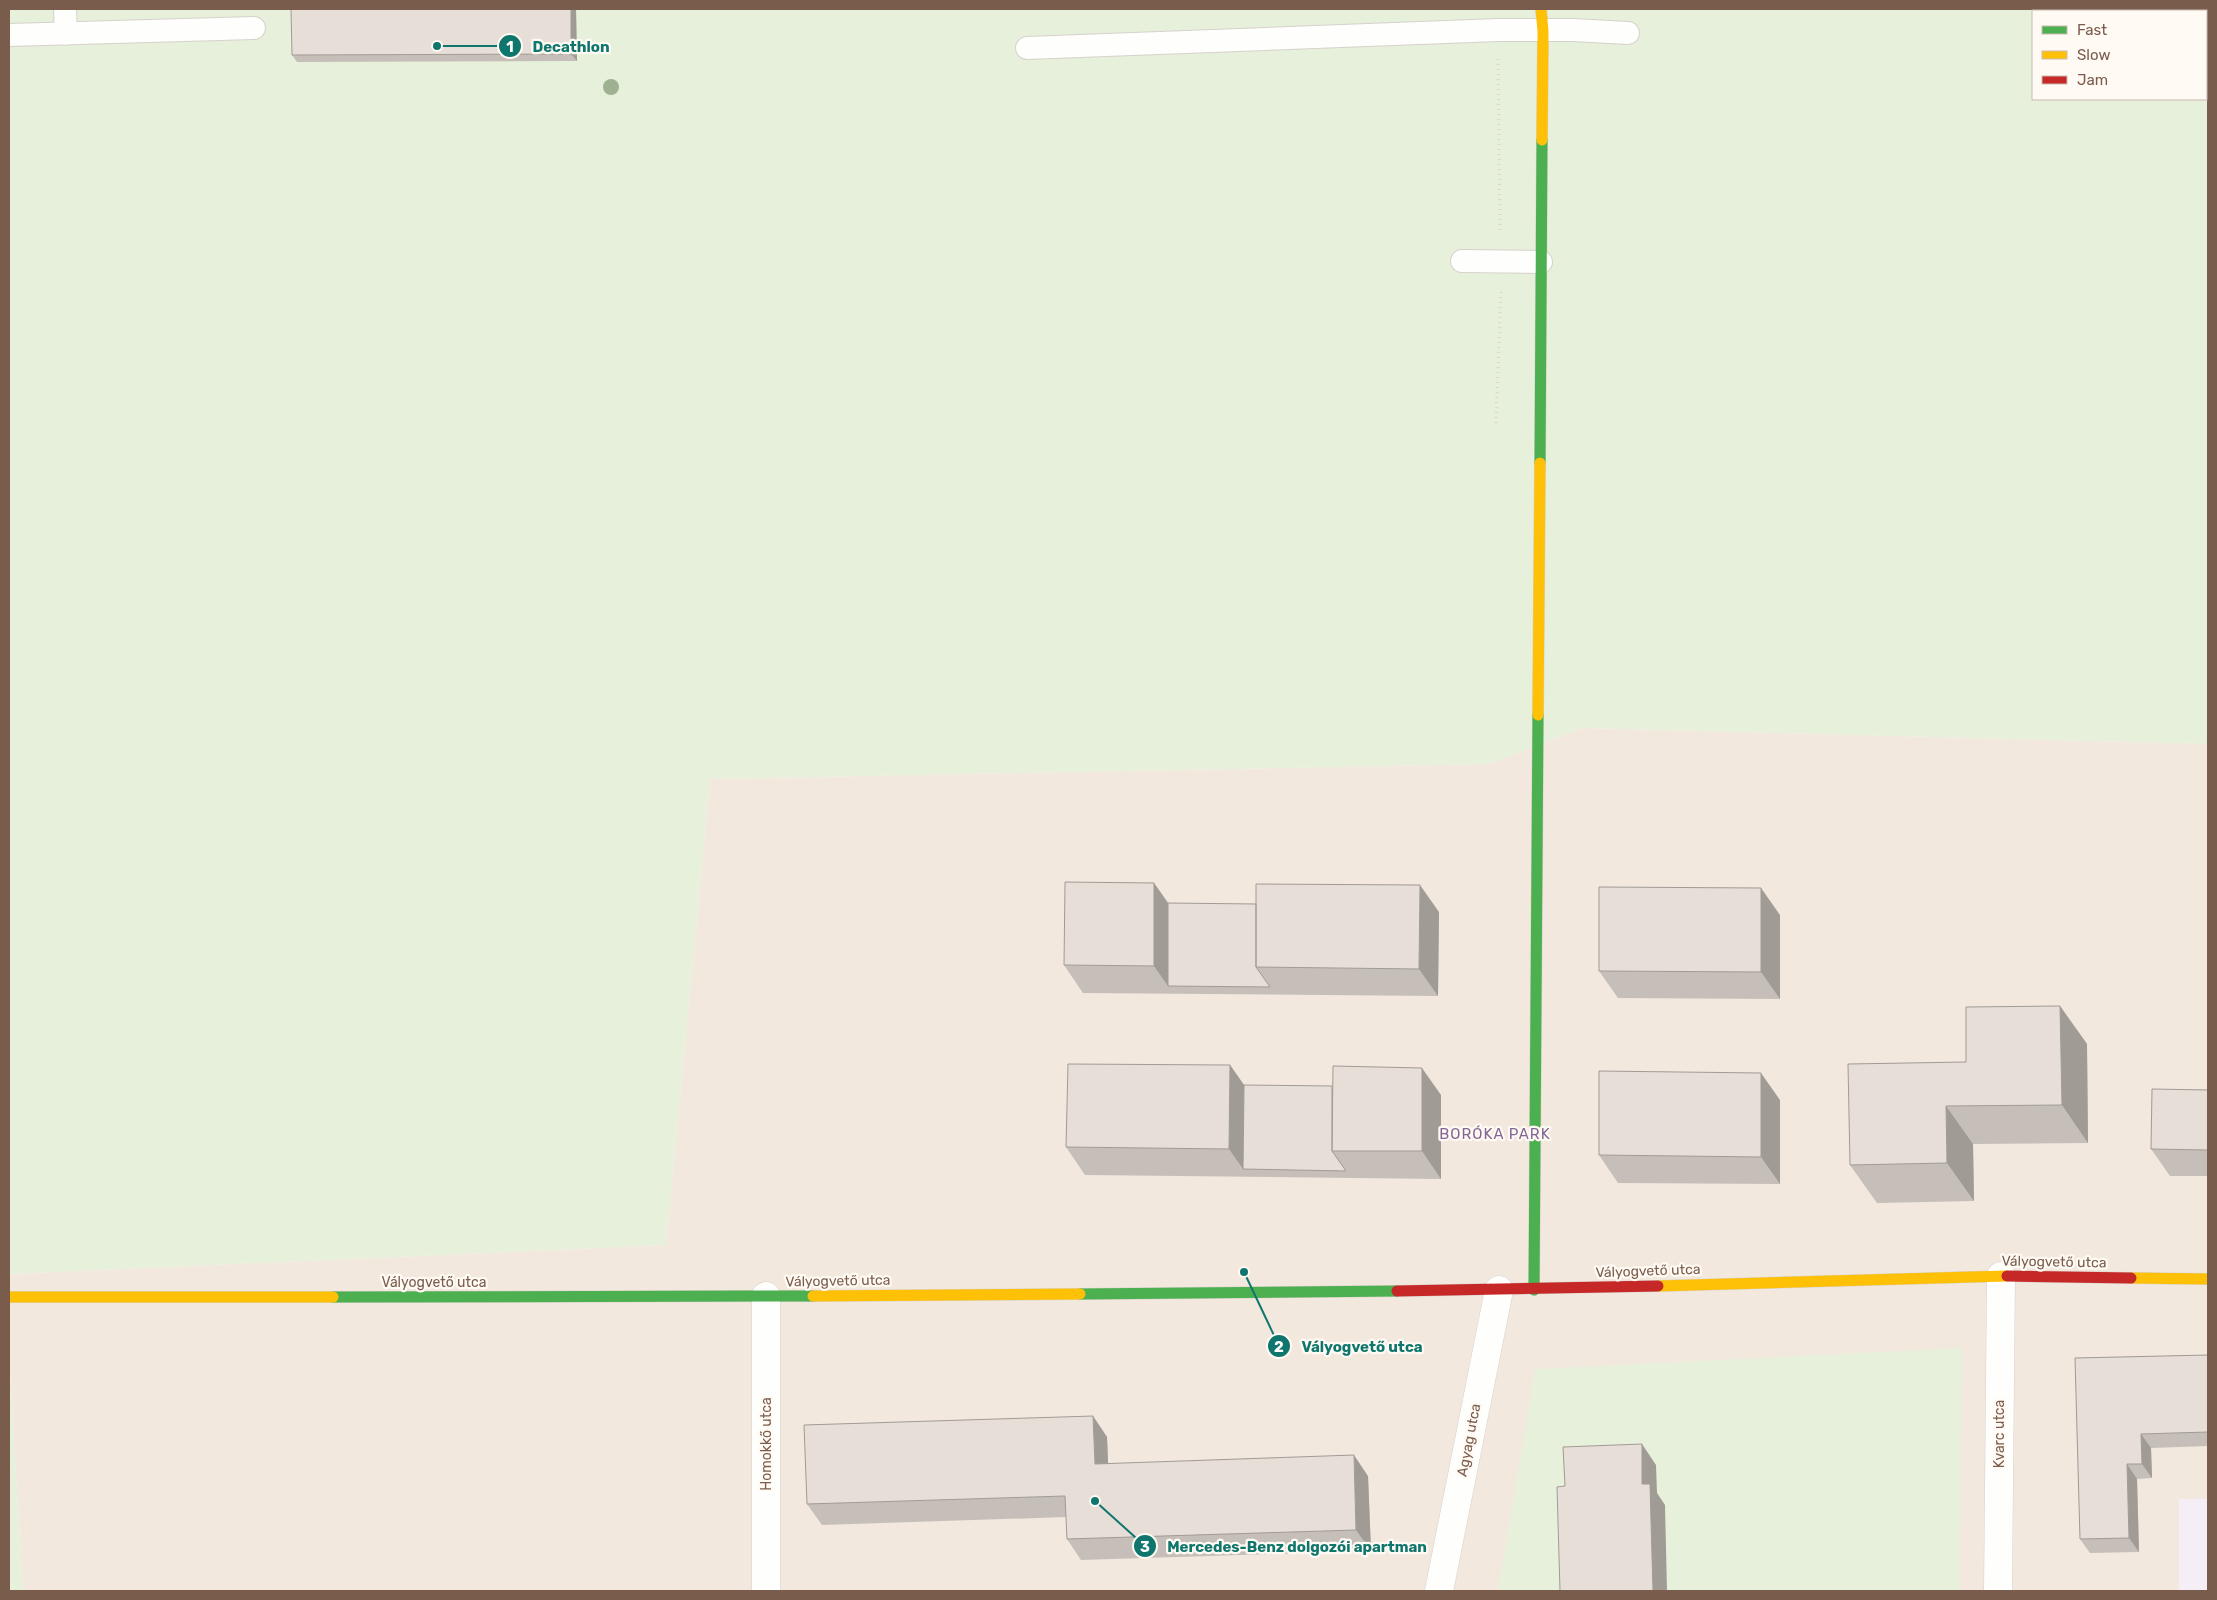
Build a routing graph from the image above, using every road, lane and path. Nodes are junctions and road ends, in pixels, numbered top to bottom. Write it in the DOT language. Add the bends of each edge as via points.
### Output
graph roads {
  1 [pos="65,9"];
  2 [pos="1542,20"];
  3 [pos="254,28"];
  4 [pos="1498,30"];
  5 [pos="1628,33"];
  6 [pos="66,34"];
  7 [pos="9,35"];
  8 [pos="1027,48"];
  9 [pos="1501,260"];
  10 [pos="1462,261"];
  11 [pos="1541,262"];
  12 [pos="1496,423"];
  13 [pos="2000,1276"];
  14 [pos="2208,1279"];
  15 [pos="1499,1290"];
  16 [pos="1534,1290"];
  17 [pos="766,1296"];
  18 [pos="9,1297"];
  19 [pos="766,1591"];
  20 [pos="1439,1591"];
  21 [pos="1998,1591"];
  1 -- 6 [label="lane"];
  2 -- 4 [label="lane"];
  2 -- 5 [label="lane" via="1573,30"];
  2 -- 11 [label="street"];
  3 -- 6 [label="lane"];
  4 -- 8 [label="lane"];
  4 -- 9 [label="path"];
  6 -- 7 [label="lane"];
  9 -- 10 [label="lane"];
  9 -- 11 [label="lane"];
  9 -- 12 [label="path"];
  11 -- 16 [label="street"];
  13 -- 14 [label="street, Vályogvető utca"];
  13 -- 16 [label="street, Vályogvető utca"];
  13 -- 21 [label="street, Kvarc utca"];
  15 -- 16 [label="street, Vályogvető utca"];
  15 -- 17 [label="street, Vályogvető utca"];
  15 -- 20 [label="street, Agyag utca"];
  17 -- 18 [label="street, Vályogvető utca"];
  17 -- 19 [label="street, Homokkő utca"];
}
